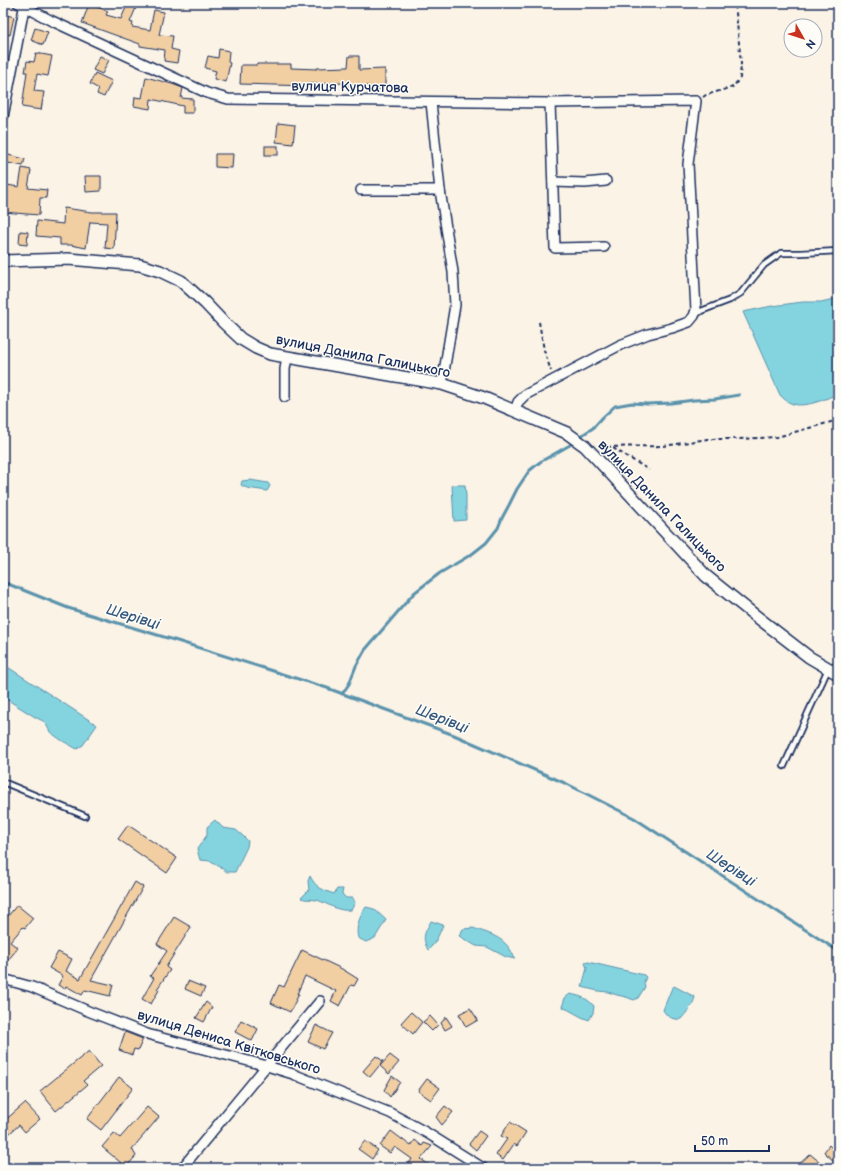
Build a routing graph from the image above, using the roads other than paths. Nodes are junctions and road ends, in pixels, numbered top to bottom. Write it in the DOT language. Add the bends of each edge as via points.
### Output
graph roads {
  1 [pos="22,4"];
  2 [pos="6,82"];
  3 [pos="431,102"];
  4 [pos="550,103"];
  5 [pos="3,117"];
  6 [pos="606,181"];
  7 [pos="553,182"];
  8 [pos="361,190"];
  9 [pos="440,190"];
  10 [pos="604,247"];
  11 [pos="838,251"];
  12 [pos="3,261"];
  13 [pos="694,316"];
  14 [pos="287,358"];
  15 [pos="442,384"];
  16 [pos="285,397"];
  17 [pos="515,410"];
  18 [pos="833,672"];
  19 [pos="784,766"];
  20 [pos="3,782"];
  21 [pos="85,816"];
  22 [pos="3,979"];
  23 [pos="320,1001"];
  24 [pos="267,1066"];
  25 [pos="182,1168"];
  26 [pos="484,1168"];
  1 -- 2 [label="street"];
  1 -- 3 [label="street, вулиця Курчатова" via="50,20 200,90 228,99"];
  2 -- 5 [label="street"];
  3 -- 4 [label="street, вулиця Курчатова"];
  3 -- 9 [label="street"];
  4 -- 7 [label="street"];
  4 -- 13 [label="street, вулиця Курчатова" via="696,101 688,164 696,310"];
  6 -- 7 [label="street"];
  7 -- 10 [label="street" via="555,248"];
  8 -- 9 [label="street"];
  9 -- 15 [label="street" via="453,272 455,305"];
  11 -- 13 [label="lane" via="781,253 764,265 741,293"];
  12 -- 14 [label="street, вулиця Данила Галицького" via="68,259 140,265 160,271 181,281 241,339 270,354"];
  13 -- 17 [label="street" via="689,322 620,345 525,395"];
  14 -- 15 [label="street, вулиця Данила Галицького"];
  14 -- 16 [label="street" via="284,370"];
  15 -- 17 [label="street, вулиця Данила Галицького"];
  17 -- 18 [label="street, вулиця Данила Галицького" via="576,439 706,576 809,657"];
  18 -- 19 [label="lane"];
  20 -- 21 [label="lane"];
  22 -- 24 [label="street, вулиця Дениса Квітковського" via="32,987 147,1034"];
  23 -- 24 [label="street"];
  24 -- 25 [label="street"];
  24 -- 26 [label="street, вулиця Дениса Квітковського" via="390,1113"];
}
